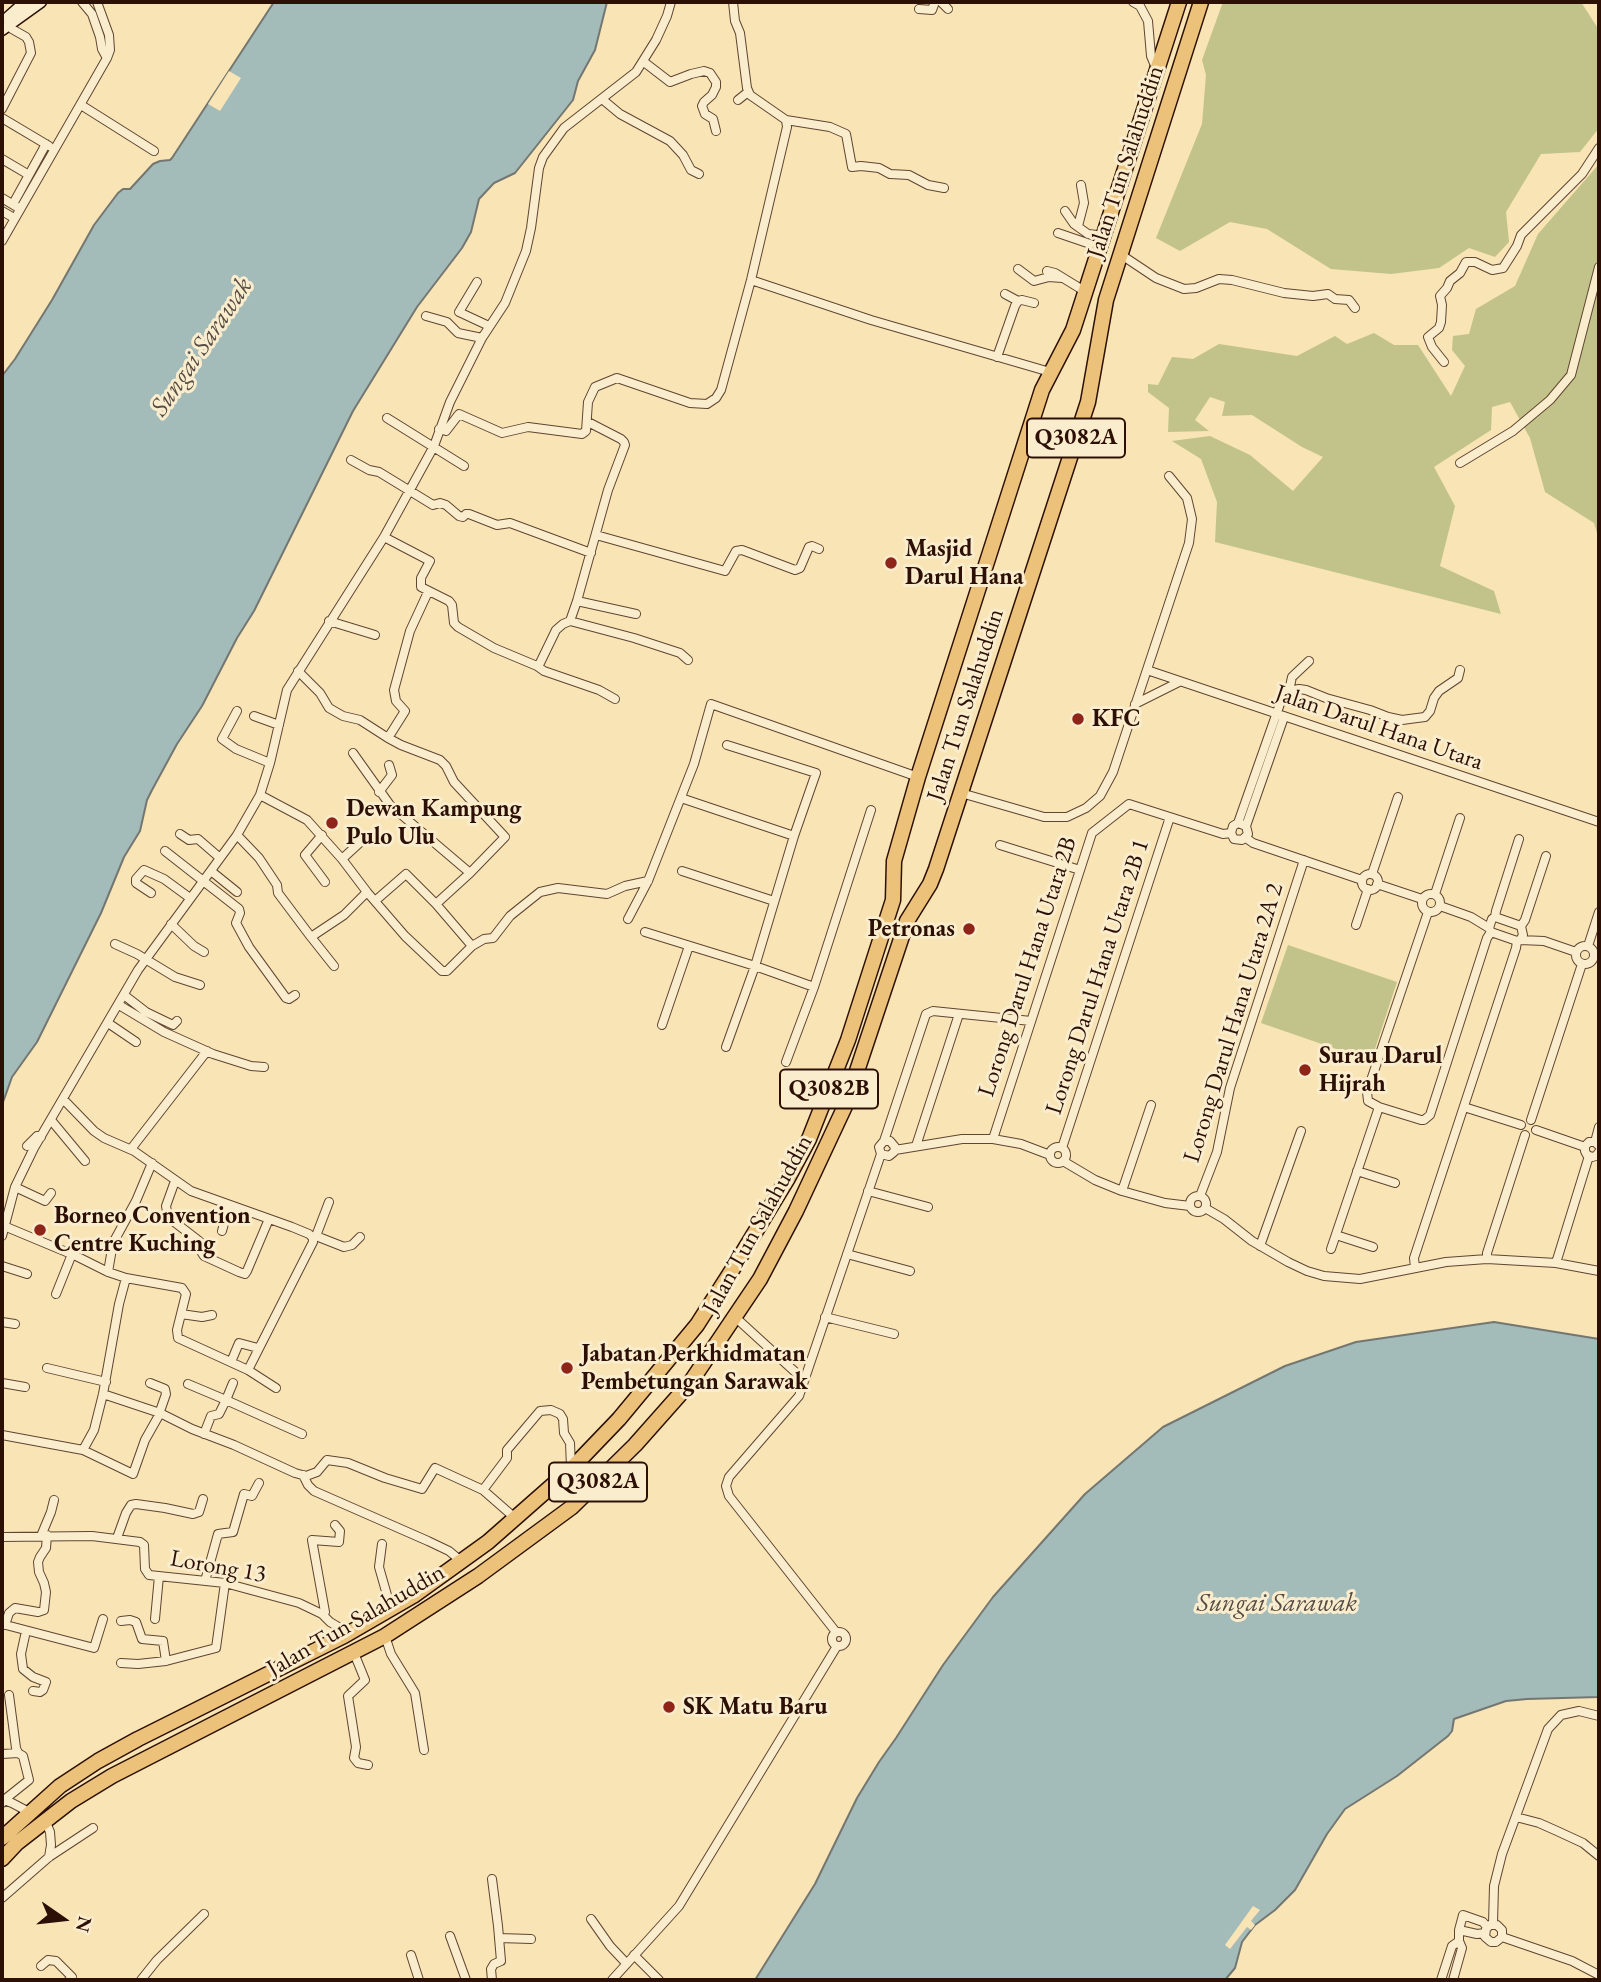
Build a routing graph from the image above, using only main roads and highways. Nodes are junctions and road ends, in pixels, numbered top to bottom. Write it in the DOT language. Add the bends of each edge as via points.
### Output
graph roads {
  1 [pos="1180,2"];
  2 [pos="1200,2"];
  3 [pos="623,1430"];
  4 [pos="642,1437"];
  5 [pos="2,1838"];
  6 [pos="2,1859"];
  1 -- 3 [label="highway, Jalan Tun Salahuddin / Q3082B" via="1073,330 1038,404 918,777 894,861 893,900 848,1040 809,1139 761,1223"];
  2 -- 4 [label="highway, Jalan Tun Salahuddin / Q3082A" via="1105,300 1088,402 936,869 907,921 837,1126 760,1279 690,1383"];
  3 -- 4 [label="highway" via="631,1439"];
  3 -- 5 [label="highway, Jalan Tun Salahuddin / Q3082B" via="414,1596 98,1761 60,1786"];
  4 -- 6 [label="highway, Jalan Tun Salahuddin / Q3082A" via="572,1507 478,1576 354,1653 112,1776 45,1820"];
}
